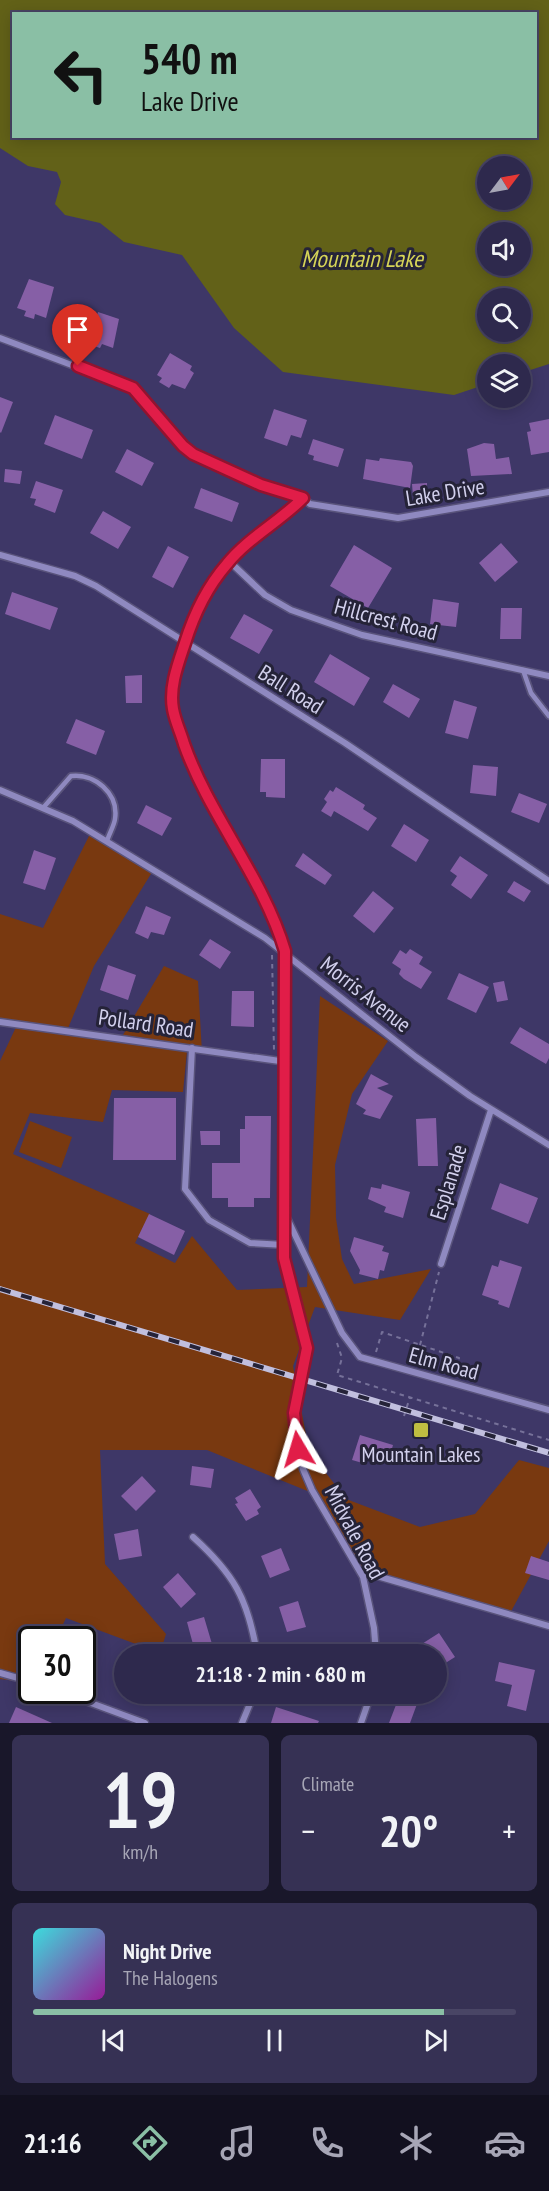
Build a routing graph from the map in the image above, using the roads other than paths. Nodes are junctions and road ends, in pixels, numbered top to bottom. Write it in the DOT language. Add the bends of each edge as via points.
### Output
graph roads {
  1 [pos="0,338"];
  2 [pos="549,492"];
  3 [pos="303,498"];
  4 [pos="0,555"];
  5 [pos="229,561"];
  6 [pos="185,643"];
  7 [pos="523,670"];
  8 [pos="549,676"];
  9 [pos="549,716"];
  10 [pos="0,790"];
  11 [pos="43,808"];
  12 [pos="107,841"];
  13 [pos="549,881"];
  14 [pos="286,954"];
  15 [pos="0,1022"];
  16 [pos="192,1048"];
  17 [pos="287,1062"];
  18 [pos="491,1110"];
  19 [pos="549,1144"];
  20 [pos="285,1215"];
  21 [pos="284,1245"];
  22 [pos="441,1264"];
  23 [pos="549,1410"];
  24 [pos="193,1537"];
  25 [pos="360,1571"];
  26 [pos="549,1626"];
  27 [pos="255,1644"];
  28 [pos="375,1644"];
  29 [pos="0,1673"];
  30 [pos="18,1678"];
  31 [pos="94,1704"];
  32 [pos="250,1704"];
  33 [pos="367,1704"];
  34 [pos="145,1723"];
  35 [pos="242,1723"];
  36 [pos="361,1723"];
  1 -- 3 [label="street, Lake Drive" via="133,388 193,454 261,485"];
  2 -- 3 [label="street, Lake Drive" via="398,518 310,504"];
  3 -- 5 [label="street, Midvale Road"];
  4 -- 6 [label="street, Ball Road" via="75,576"];
  5 -- 6 [label="street, Midvale Road" via="203,597"];
  5 -- 7 [label="street, Hillcrest Road" via="265,595 291,609 362,635"];
  6 -- 13 [label="street, Ball Road" via="345,743"];
  6 -- 14 [label="street, Midvale Road" via="175,674 173,710 194,772 276,922"];
  7 -- 8 [label="street, Hillcrest Road"];
  7 -- 9 [label="lane" via="531,693"];
  10 -- 11 [label="street, Morris Avenue"];
  11 -- 12 [label="street, Morris Avenue"];
  11 -- 12 [label="lane" via="70,777 81,775 98,780 107,790 115,817"];
  12 -- 14 [label="street, Morris Avenue"];
  14 -- 17 [label="street, Midvale Road"];
  14 -- 18 [label="street, Morris Avenue" via="416,1057"];
  15 -- 16 [label="street, Pollard Road"];
  16 -- 17 [label="street, Pollard Road"];
  16 -- 21 [label="street" via="185,1189 209,1220 250,1243"];
  17 -- 20 [label="street, Midvale Road"];
  18 -- 19 [label="street, Morris Avenue"];
  18 -- 22 [label="street, Esplanade"];
  20 -- 21 [label="street, Midvale Road"];
  20 -- 23 [label="street, Elm Road" via="354,1352 376,1364"];
  21 -- 25 [label="street, Midvale Road" via="288,1279 307,1348 294,1413 298,1449 312,1490"];
  24 -- 27 [label="street" via="231,1578"];
  25 -- 26 [label="street"];
  25 -- 28 [label="street, Midvale Road"];
  29 -- 30 [label="street"];
  31 -- 34 [label="street"];
  32 -- 35 [label="street"];
  33 -- 36 [label="street"];
}
